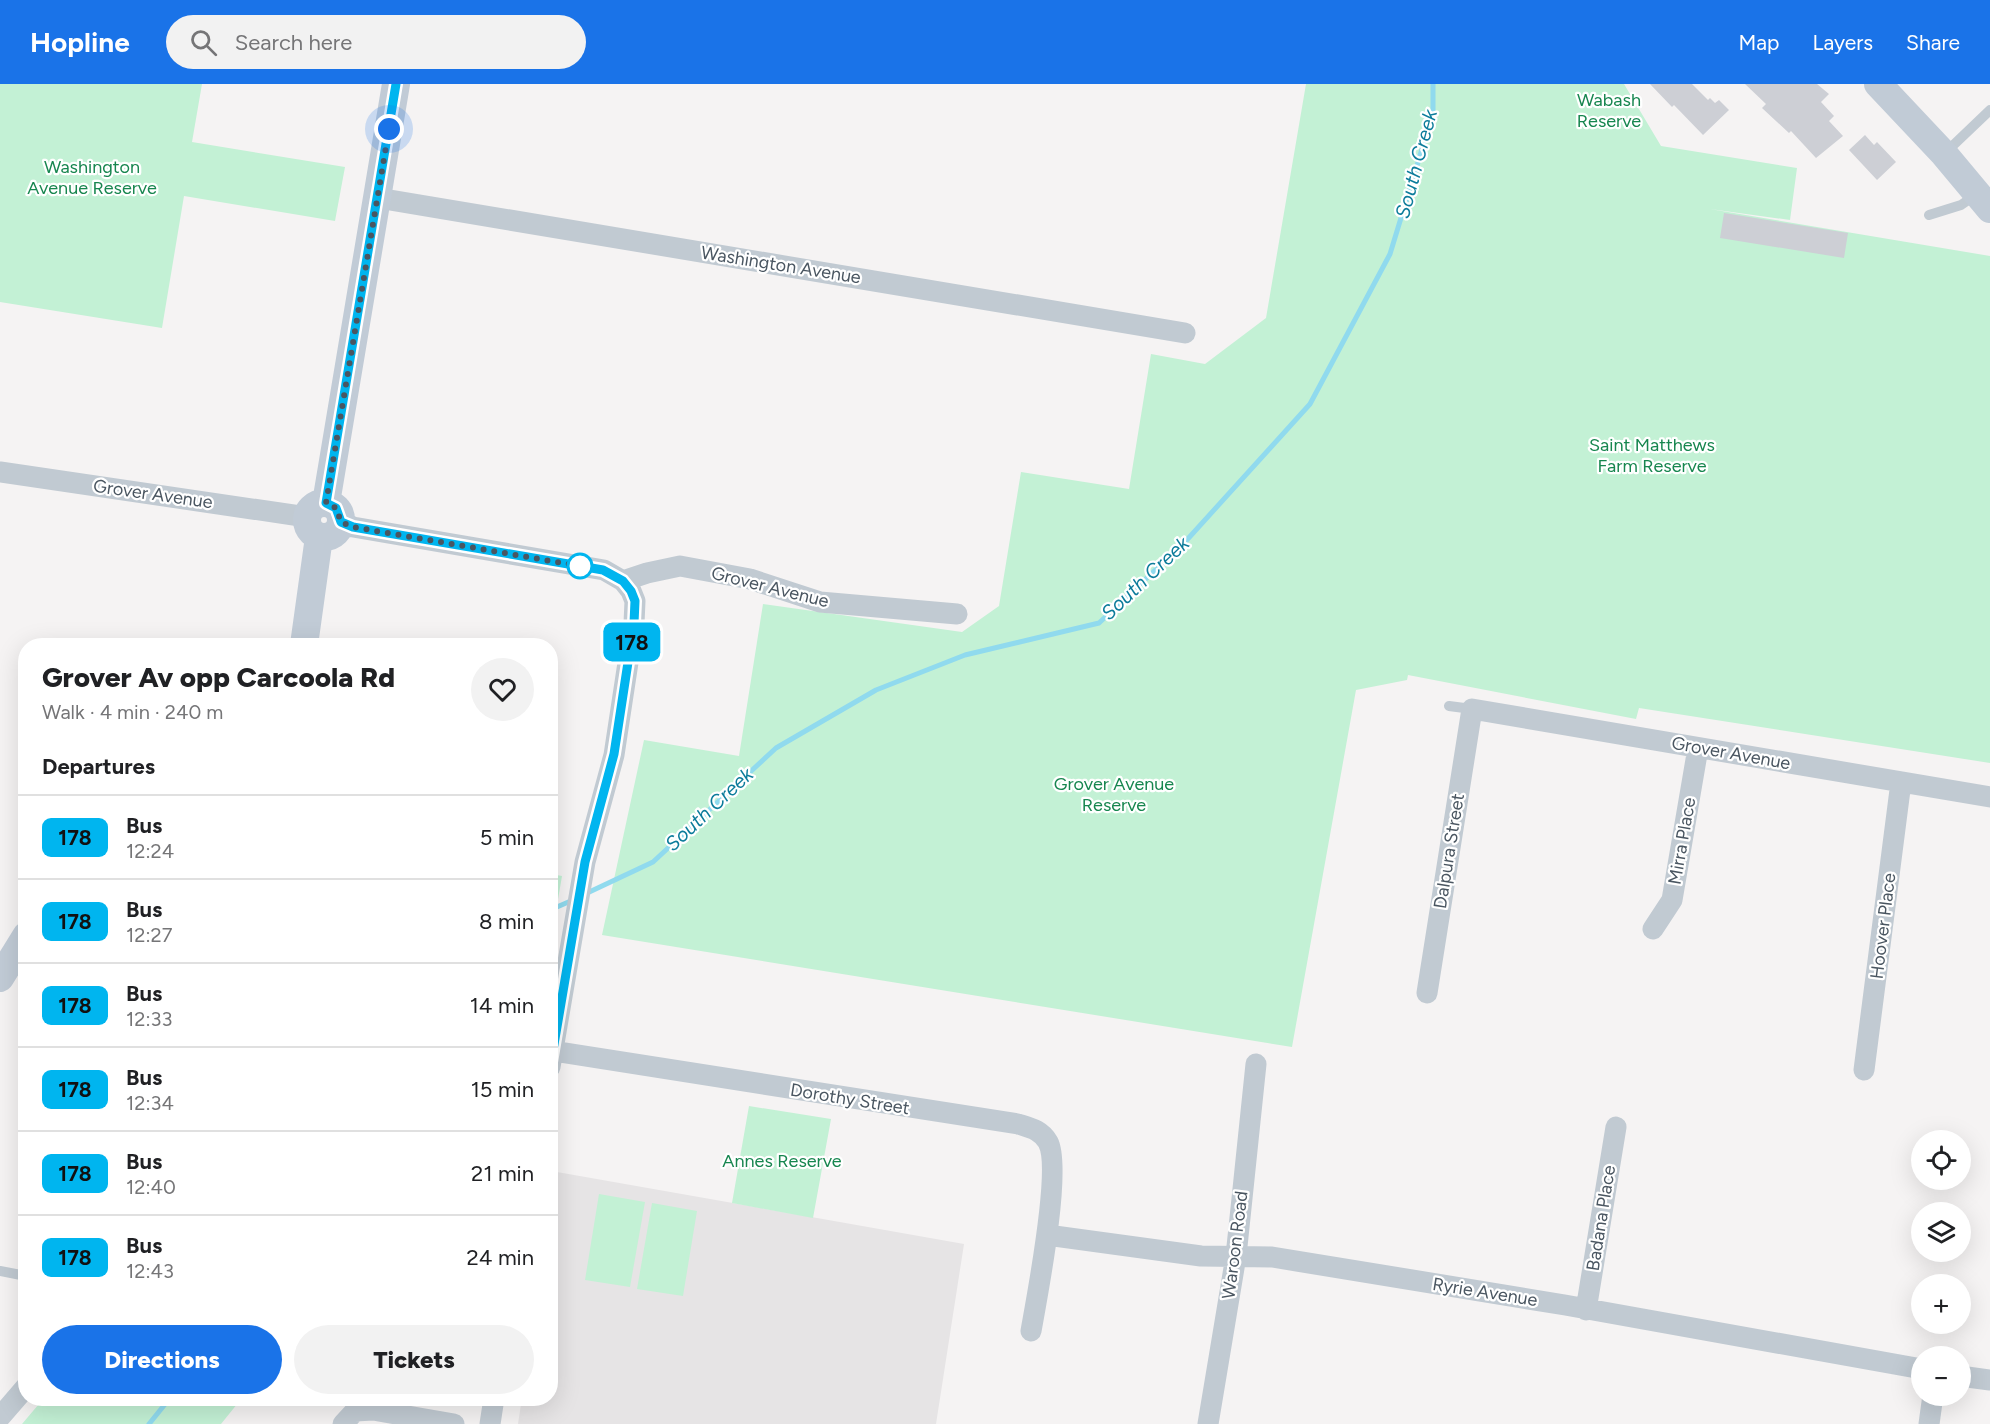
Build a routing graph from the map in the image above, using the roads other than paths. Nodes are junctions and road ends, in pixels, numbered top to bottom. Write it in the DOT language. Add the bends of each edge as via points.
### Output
graph roads {
  1 [pos="396,84"];
  2 [pos="1878,84"];
  3 [pos="1990,110"];
  4 [pos="1944,154"];
  5 [pos="378,198"];
  6 [pos="1984,201"];
  7 [pos="1929,215"];
  8 [pos="1185,333"];
  9 [pos="0,472"];
  10 [pos="323,520"];
  11 [pos="623,581"];
  12 [pos="957,614"];
  13 [pos="305,638"];
  14 [pos="1449,706"];
  15 [pos="1472,709"];
  16 [pos="1698,748"];
  17 [pos="1901,782"];
  18 [pos="1990,797"];
  19 [pos="1653,929"];
  20 [pos="18,949"];
  21 [pos="0,978"];
  22 [pos="1427,993"];
  23 [pos="558,1021"];
  24 [pos="558,1060"];
  25 [pos="1256,1064"];
  26 [pos="1864,1070"];
  27 [pos="1616,1127"];
  28 [pos="1047,1235"];
  29 [pos="1236,1256"];
  30 [pos="0,1271"];
  31 [pos="18,1274"];
  32 [pos="1586,1310"];
  33 [pos="1031,1331"];
  34 [pos="1911,1367"];
  35 [pos="1971,1377"];
  36 [pos="1990,1380"];
  37 [pos="18,1396"];
  38 [pos="493,1406"];
  39 [pos="1931,1406"];
  40 [pos="0,1417"];
  41 [pos="343,1424"];
  42 [pos="454,1424"];
  43 [pos="490,1424"];
  44 [pos="1208,1424"];
  45 [pos="1929,1424"];
  1 -- 5 [label="street"];
  2 -- 4 [label="street"];
  3 -- 4 [label="lane"];
  4 -- 6 [label="street"];
  5 -- 8 [label="street, Washington Avenue"];
  5 -- 10 [label="street"];
  6 -- 7 [label="lane"];
  9 -- 10 [label="street, Grover Avenue"];
  10 -- 11 [label="street, Grover Avenue" via="603,570"];
  10 -- 13 [label="street"];
  11 -- 12 [label="street, Grover Avenue" via="680,566 750,579 820,602"];
  11 -- 23 [label="street" via="635,601 634,623 614,754 585,862"];
  14 -- 15 [label="lane"];
  15 -- 16 [label="street, Grover Avenue"];
  15 -- 22 [label="street, Dalpura Street"];
  16 -- 17 [label="street, Grover Avenue"];
  16 -- 19 [label="street, Mirra Place" via="1672,900"];
  17 -- 18 [label="street, Grover Avenue"];
  17 -- 26 [label="street, Hoover Place"];
  20 -- 21 [label="street"];
  24 -- 28 [label="street, Dorothy Street" via="1018,1124 1038,1130 1049,1143 1052,1161"];
  25 -- 29 [label="street, Waroon Road"];
  27 -- 32 [label="street, Badana Place"];
  28 -- 29 [label="street, Ryrie Avenue" via="1201,1256"];
  28 -- 33 [label="street, Dorothy Street"];
  29 -- 32 [label="street, Ryrie Avenue" via="1272,1257"];
  29 -- 44 [label="street, Waroon Road"];
  30 -- 31 [label="lane"];
  32 -- 34 [label="street, Ryrie Avenue"];
  35 -- 36 [label="street"];
  37 -- 40 [label="street"];
  38 -- 43 [label="street"];
  39 -- 45 [label="street"];
  41 -- 42 [label="street" via="355,1411 373,1410"];
}
